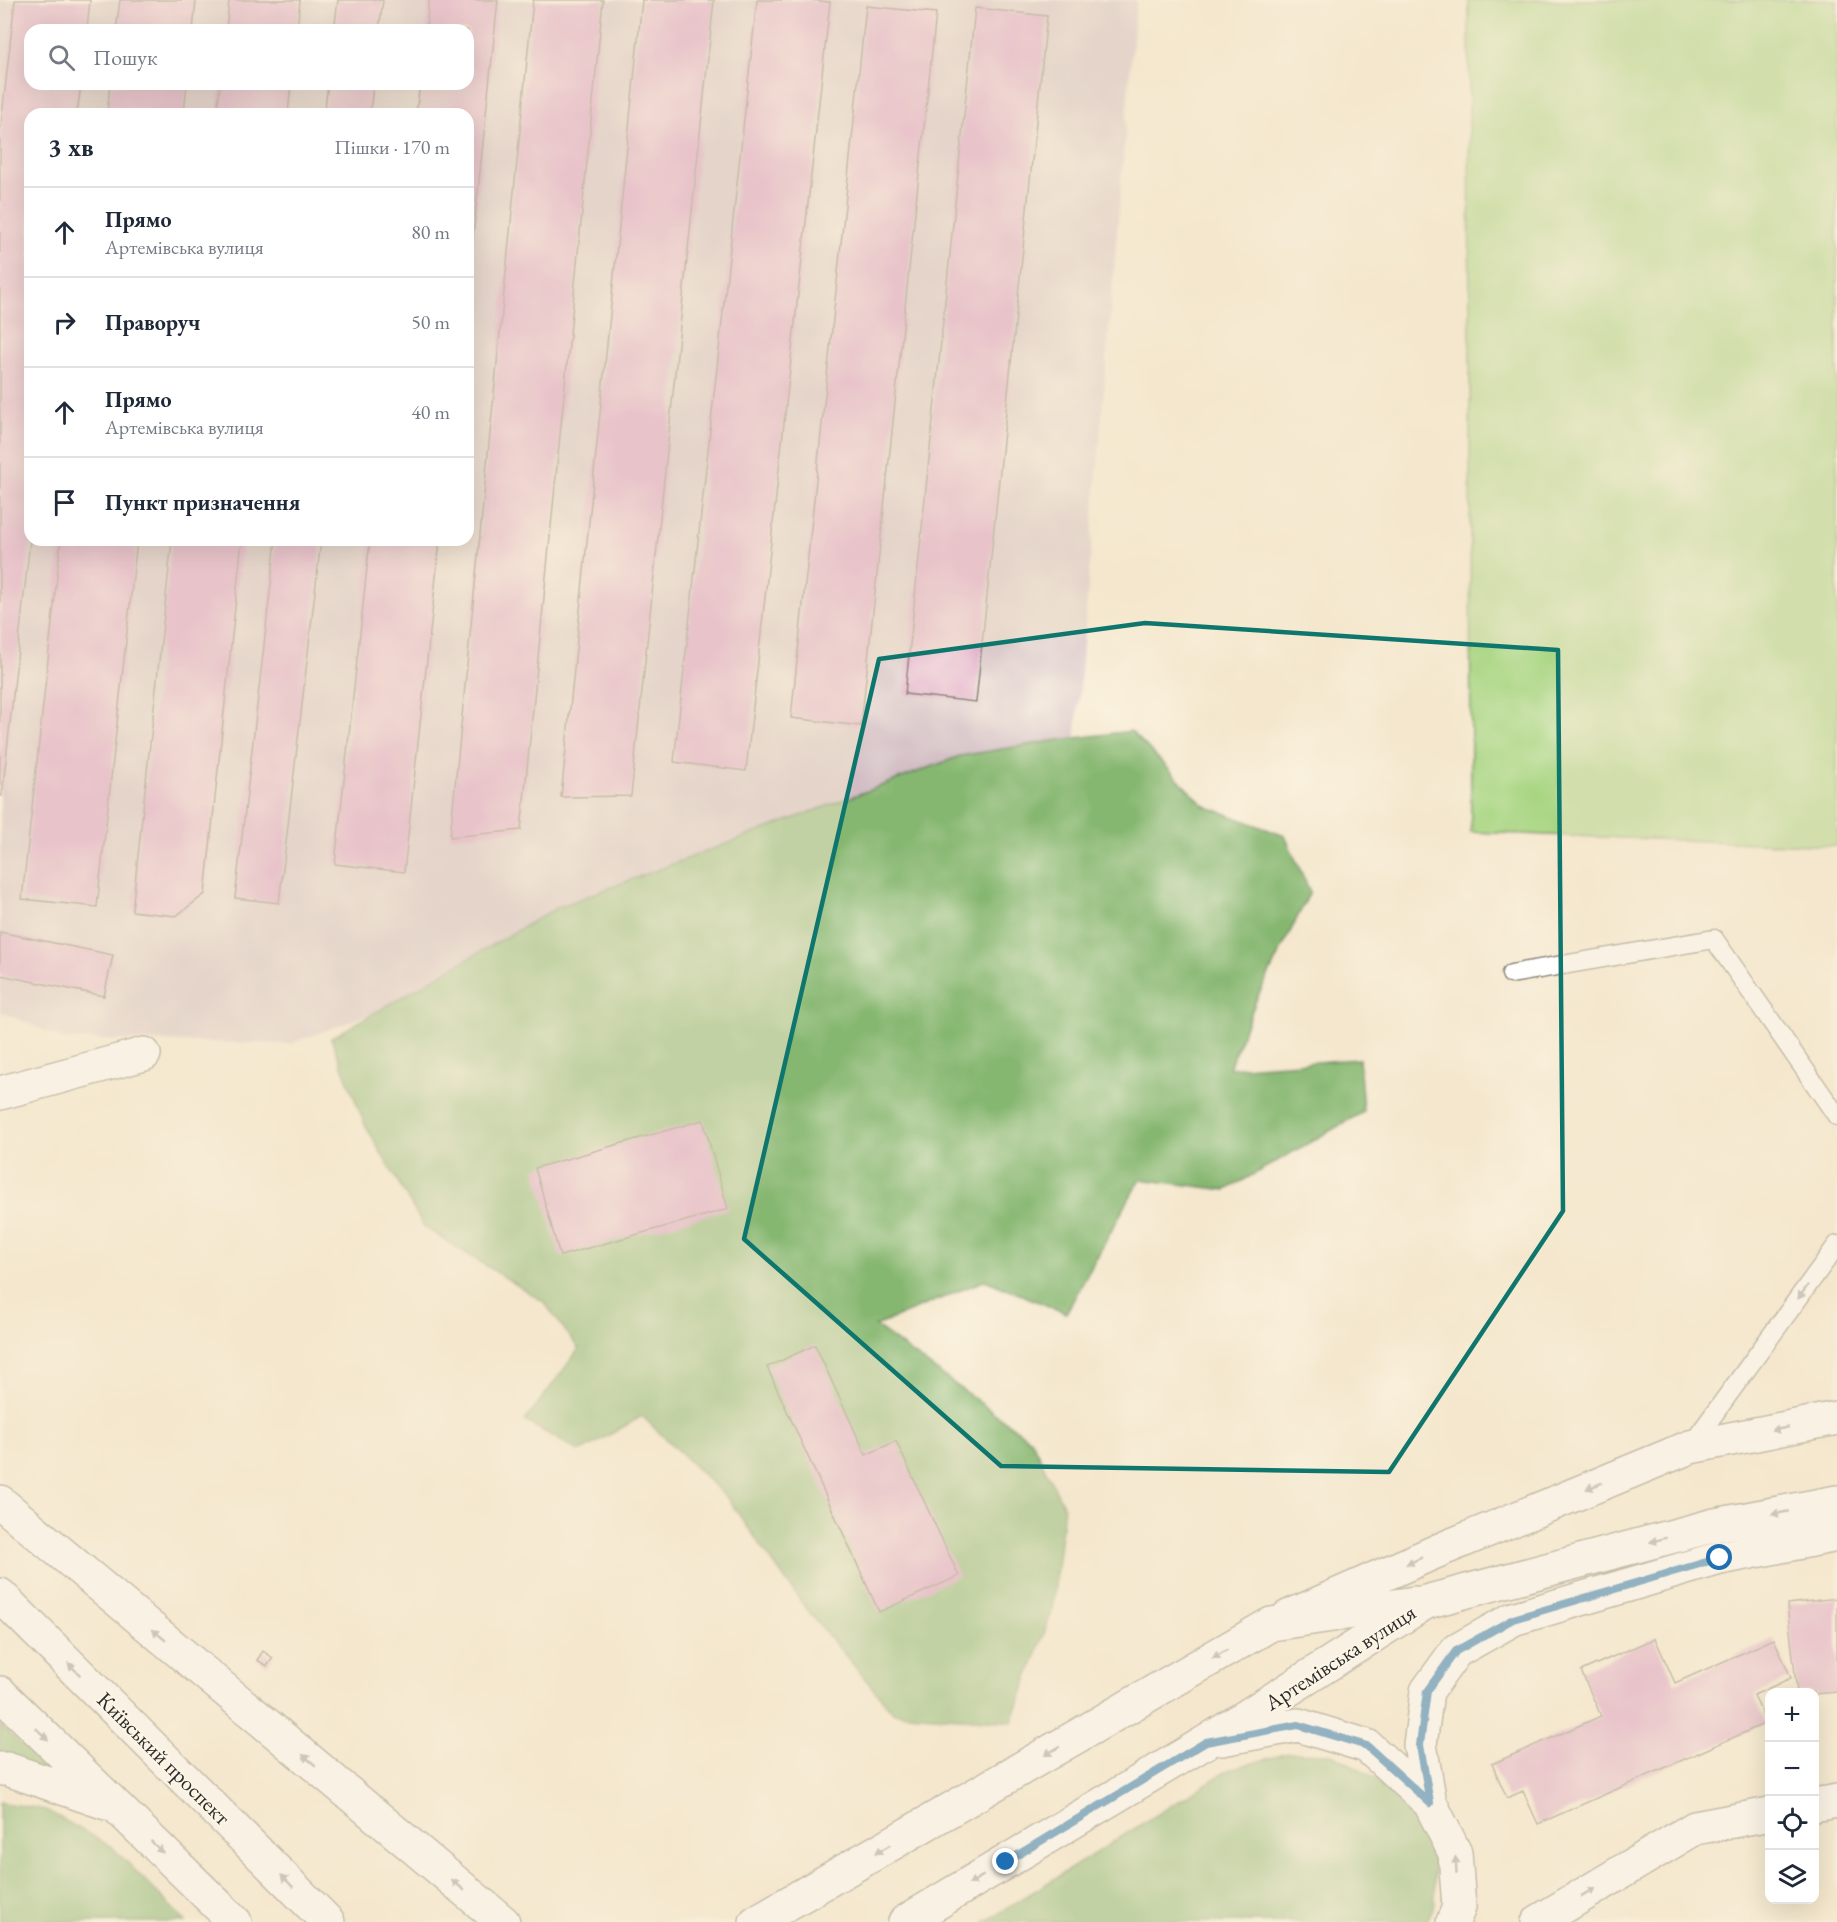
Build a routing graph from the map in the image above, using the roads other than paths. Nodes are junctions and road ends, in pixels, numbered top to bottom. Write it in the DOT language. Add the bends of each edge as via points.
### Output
graph roads {
  1 [pos="1511,974"];
  2 [pos="144,1054"];
  3 [pos="0,1093"];
  4 [pos="1837,1116"];
  5 [pos="1837,1245"];
  6 [pos="1837,1418"];
  7 [pos="1690,1447"];
  8 [pos="0,1502"];
  9 [pos="1837,1502"];
  10 [pos="1837,1535"];
  11 [pos="0,1595"];
  12 [pos="1426,1602"];
  13 [pos="1271,1624"];
  14 [pos="0,1693"];
  15 [pos="1206,1742"];
  16 [pos="0,1769"];
  17 [pos="1837,1801"];
  18 [pos="1430,1803"];
  19 [pos="1819,1804"];
  20 [pos="115,1806"];
  21 [pos="1765,1815"];
  22 [pos="235,1922"];
  23 [pos="328,1922"];
  24 [pos="503,1922"];
  25 [pos="756,1922"];
  26 [pos="905,1922"];
  27 [pos="1453,1922"];
  28 [pos="1538,1922"];
  1 -- 4 [label="lane" via="1714,939"];
  2 -- 3 [label="main road"];
  5 -- 7 [label="lane, one-way"];
  6 -- 7 [label="main road, one-way"];
  7 -- 13 [label="main road, one-way"];
  24 -- 8 [label="main road, one-way"];
  9 -- 12 [label="main road, Артемівська вулиця, one-way" via="1715,1525"];
  10 -- 18 [label="main road" via="1720,1558 1513,1619 1456,1651 1427,1691 1420,1745"];
  23 -- 11 [label="main road, Київський проспект, one-way"];
  12 -- 13 [label="main road"];
  12 -- 15 [label="main road, Артемівська вулиця"];
  13 -- 25 [label="main road, one-way"];
  14 -- 20 [label="main road, one-way"];
  15 -- 18 [label="main road" via="1298,1725 1367,1746"];
  15 -- 26 [label="main road, Артемівська вулиця, one-way"];
  16 -- 20 [label="main road"];
  17 -- 19 [label="main road"];
  27 -- 18 [label="main road, one-way" via="1459,1907 1455,1853"];
  20 -- 22 [label="main road, one-way"];
  28 -- 21 [label="main road, one-way" via="1695,1828"];
}
